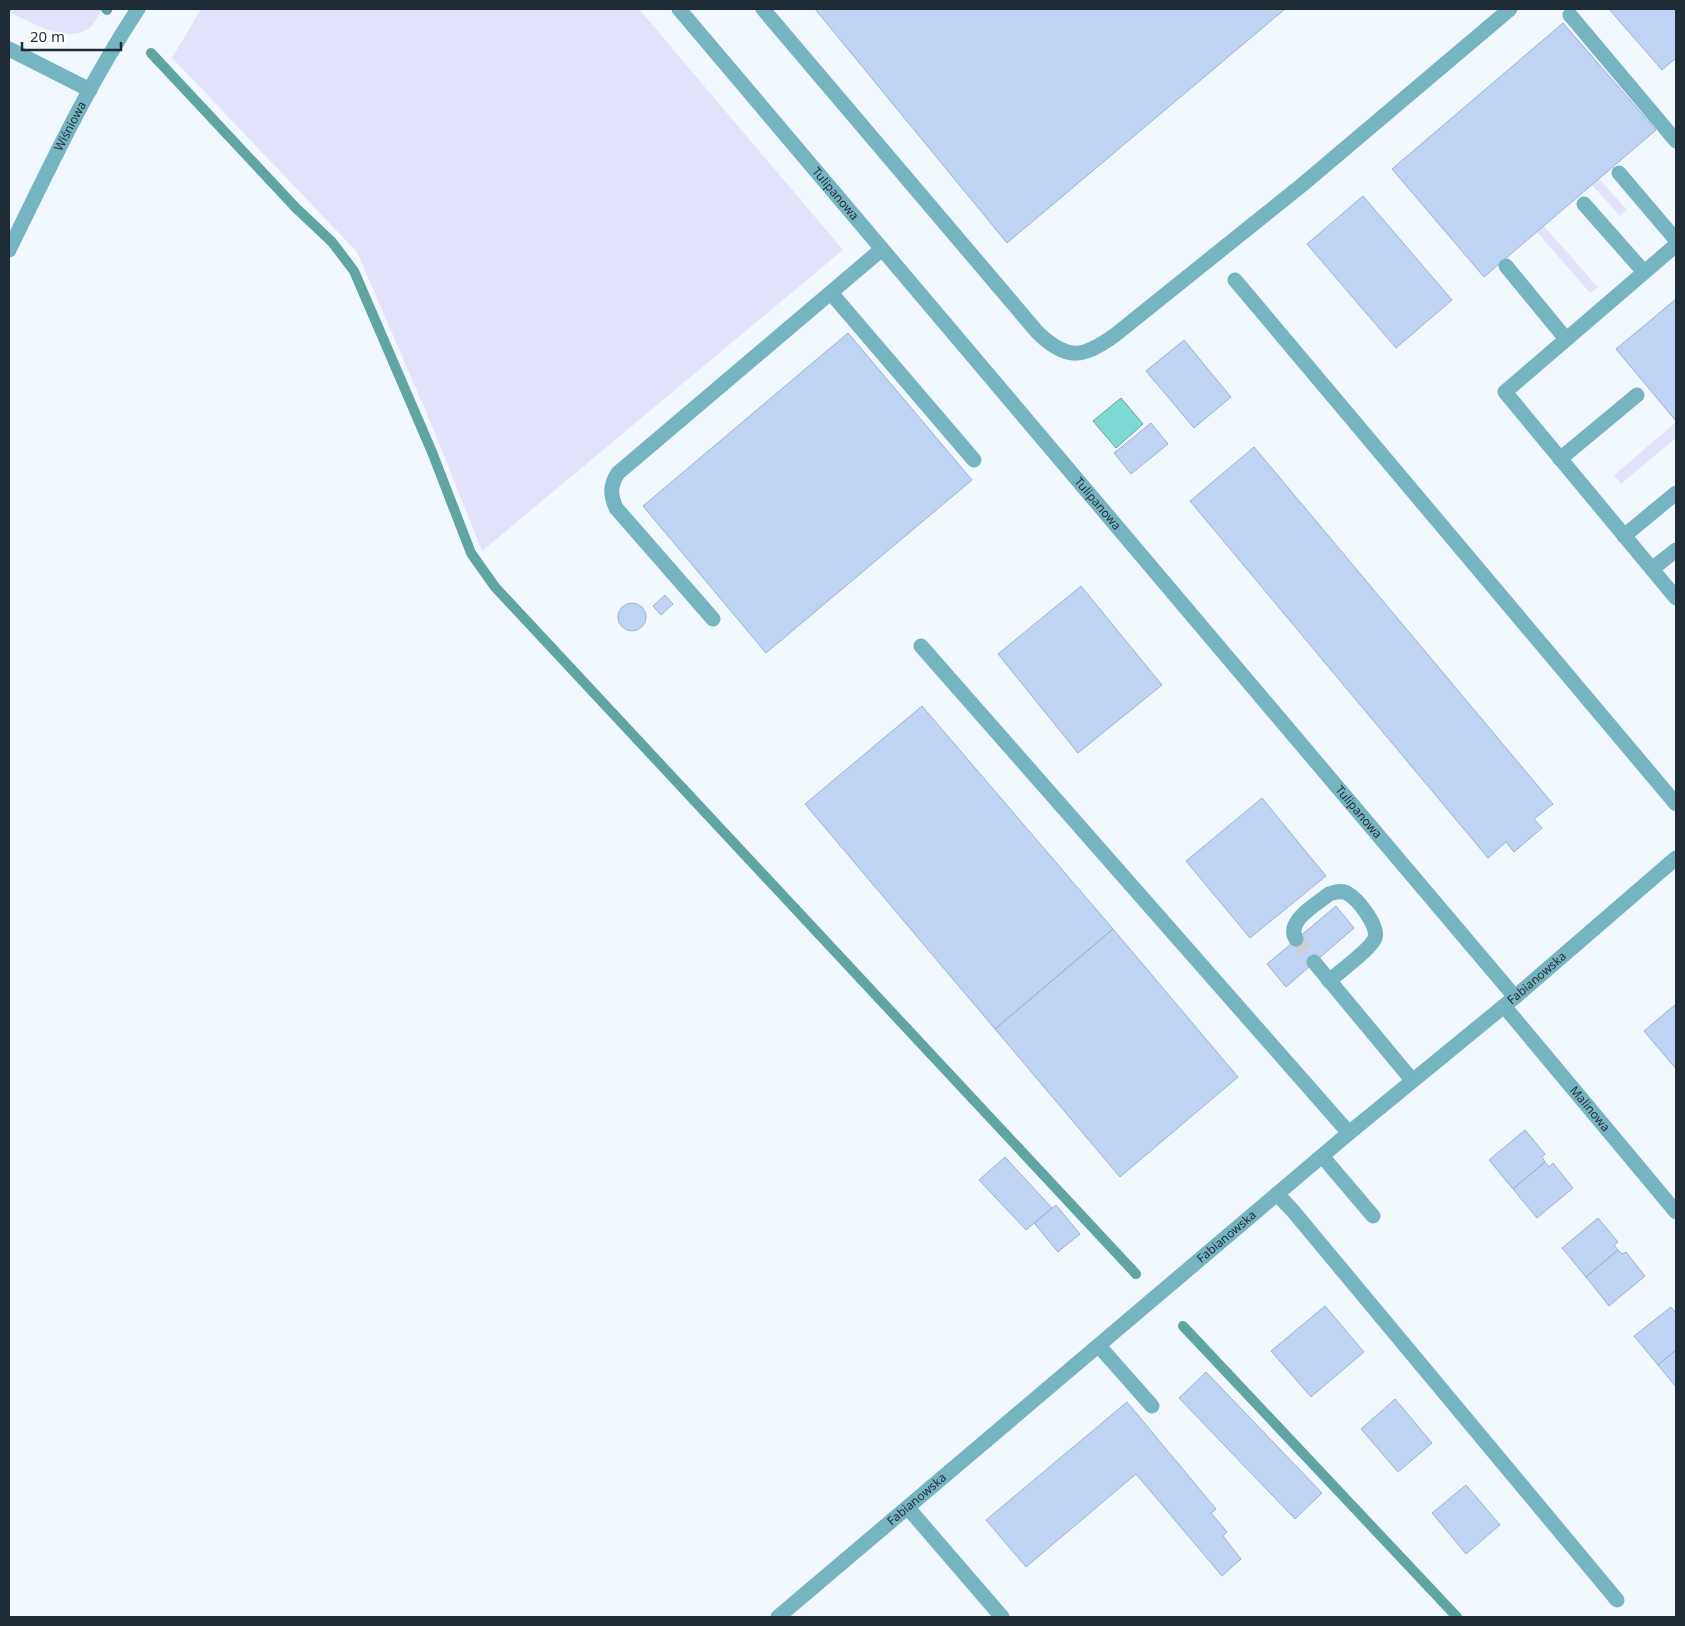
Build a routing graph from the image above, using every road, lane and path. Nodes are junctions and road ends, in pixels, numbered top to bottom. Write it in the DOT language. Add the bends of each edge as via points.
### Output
graph roads {
  1 [pos="138,9"];
  2 [pos="679,9"];
  3 [pos="762,9"];
  4 [pos="1510,9"];
  5 [pos="1570,16"];
  6 [pos="9,49"];
  7 [pos="90,90"];
  8 [pos="1676,141"];
  9 [pos="1619,173"];
  10 [pos="1584,204"];
  11 [pos="1676,240"];
  12 [pos="1676,245"];
  13 [pos="882,249"];
  14 [pos="9,250"];
  15 [pos="1506,266"];
  16 [pos="1644,272"];
  17 [pos="1235,280"];
  18 [pos="830,293"];
  19 [pos="1566,339"];
  20 [pos="1637,395"];
  21 [pos="1560,459"];
  22 [pos="974,460"];
  23 [pos="1676,493"];
  24 [pos="1624,536"];
  25 [pos="1676,550"];
  26 [pos="1652,569"];
  27 [pos="1676,598"];
  28 [pos="713,619"];
  29 [pos="921,646"];
  30 [pos="1676,804"];
  31 [pos="1676,858"];
  32 [pos="1296,939"];
  33 [pos="1314,962"];
  34 [pos="1329,980"];
  35 [pos="1509,1001"];
  36 [pos="1412,1080"];
  37 [pos="1349,1133"];
  38 [pos="1322,1156"];
  39 [pos="1277,1194"];
  40 [pos="1676,1212"];
  41 [pos="1373,1216"];
  42 [pos="1100,1346"];
  43 [pos="1152,1406"];
  44 [pos="908,1508"];
  45 [pos="1616,1600"];
  46 [pos="778,1617"];
  47 [pos="1002,1617"];
  1 -- 7 [label="street, Wiśniowa"];
  2 -- 13 [label="street, Tulipanowa"];
  3 -- 4 [label="street" via="1038,333 1052,346 1068,354 1086,352 1115,335 1302,184"];
  5 -- 8 [label="street"];
  6 -- 7 [label="street"];
  7 -- 14 [label="street, Wiśniowa"];
  9 -- 11 [label="street"];
  10 -- 16 [label="street"];
  12 -- 16 [label="street"];
  13 -- 18 [label="street"];
  13 -- 35 [label="street, Tulipanowa"];
  15 -- 19 [label="street"];
  16 -- 19 [label="street"];
  17 -- 30 [label="street"];
  18 -- 22 [label="street"];
  18 -- 28 [label="street" via="618,473 613,481 612,499 616,508"];
  19 -- 21 [label="street" via="1505,392"];
  20 -- 21 [label="street"];
  21 -- 24 [label="street"];
  23 -- 24 [label="street"];
  24 -- 26 [label="street"];
  25 -- 26 [label="street"];
  26 -- 27 [label="street"];
  29 -- 37 [label="street"];
  31 -- 35 [label="street, Fabianowska"];
  32 -- 34 [label="street" via="1294,930 1299,919 1329,894 1346,892 1352,896 1372,921 1376,933 1363,952"];
  33 -- 34 [label="street"];
  34 -- 36 [label="street"];
  35 -- 36 [label="street, Fabianowska"];
  35 -- 40 [label="street, Malinowa"];
  36 -- 37 [label="street, Fabianowska"];
  37 -- 38 [label="street, Fabianowska"];
  38 -- 39 [label="street, Fabianowska"];
  38 -- 41 [label="street"];
  39 -- 42 [label="street, Fabianowska"];
  39 -- 45 [label="street"];
  42 -- 43 [label="street"];
  42 -- 44 [label="street, Fabianowska"];
  44 -- 46 [label="street, Fabianowska"];
  44 -- 47 [label="street"];
}
